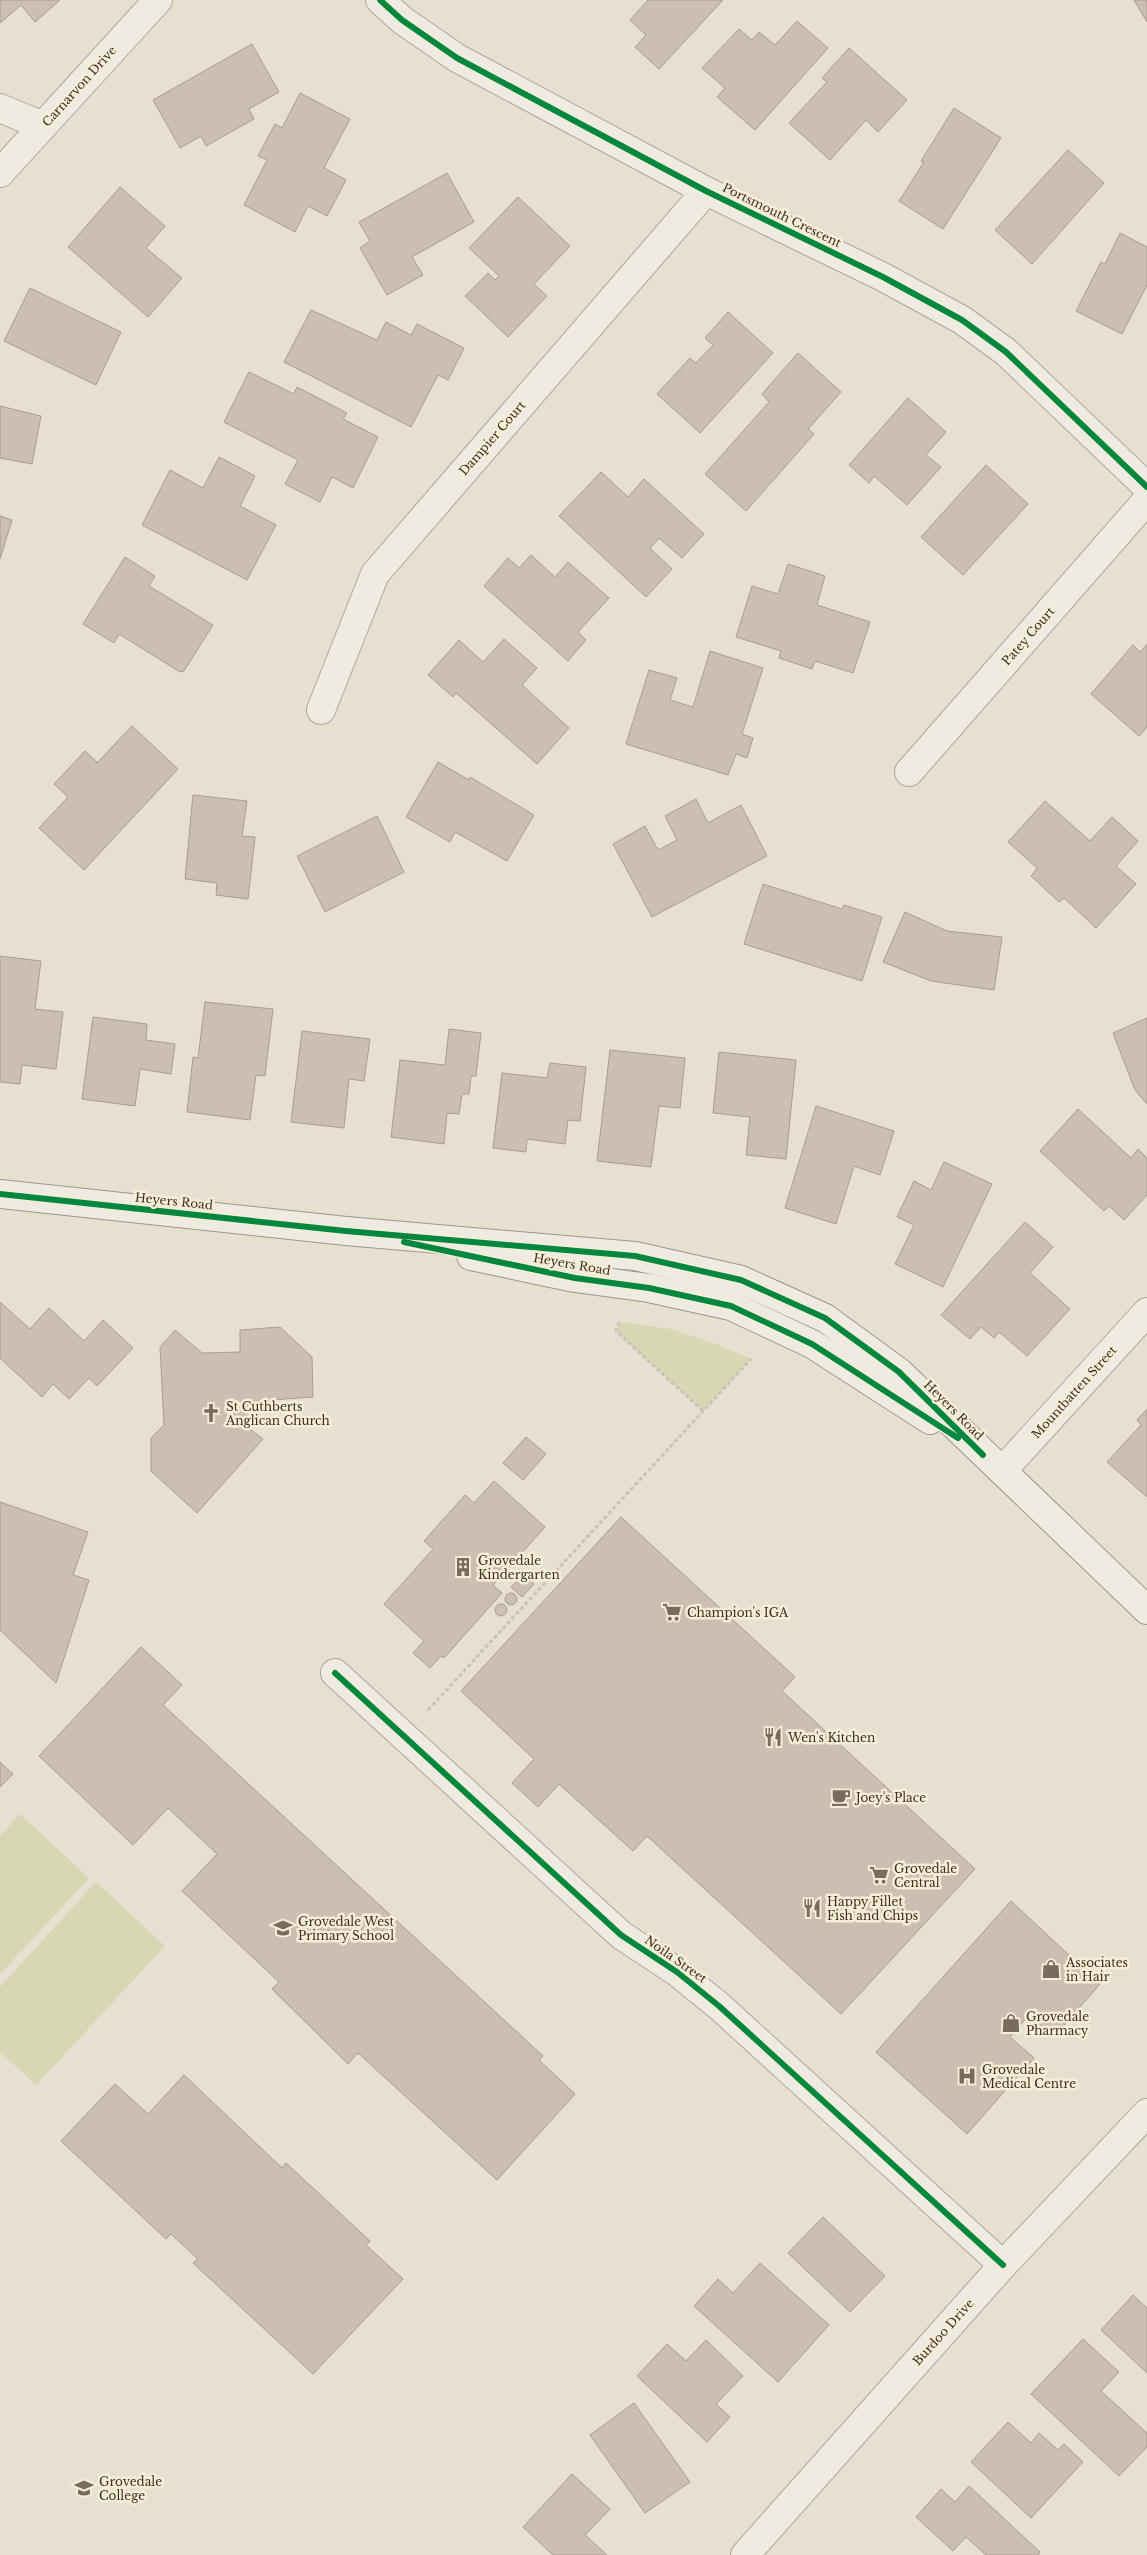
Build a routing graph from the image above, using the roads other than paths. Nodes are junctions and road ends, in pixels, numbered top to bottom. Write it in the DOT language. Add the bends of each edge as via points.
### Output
graph roads {
  1 [pos="158,0"];
  2 [pos="380,0"];
  3 [pos="0,108"];
  4 [pos="43,126"];
  5 [pos="0,173"];
  6 [pos="706,191"];
  7 [pos="1147,487"];
  8 [pos="1147,500"];
  9 [pos="321,710"];
  10 [pos="909,772"];
  11 [pos="0,1194"];
  12 [pos="1147,1312"];
  13 [pos="992,1463"];
  14 [pos="1147,1610"];
  15 [pos="335,1673"];
  16 [pos="1147,2112"];
  17 [pos="1003,2265"];
  18 [pos="745,2555"];
  1 -- 4 [label="street, Carnarvon Drive"];
  2 -- 6 [label="street, Portsmouth Crescent" via="402,20 457,58"];
  3 -- 4 [label="street"];
  4 -- 5 [label="street, Carnarvon Drive"];
  6 -- 7 [label="street, Portsmouth Crescent" via="882,278 984,334"];
  6 -- 9 [label="street, Dampier Court" via="375,574"];
  8 -- 10 [label="street, Patey Court"];
  11 -- 13 [label="street, Heyers Road" via="346,1230 565,1276 649,1288 731,1306 812,1344"];
  12 -- 13 [label="street, Mountbatten Street"];
  13 -- 14 [label="street, Heyers Road"];
  15 -- 17 [label="street, Noila Street" via="621,1935 678,1972 720,2006"];
  16 -- 17 [label="street, Burdoo Drive"];
  17 -- 18 [label="street, Burdoo Drive"];
}
